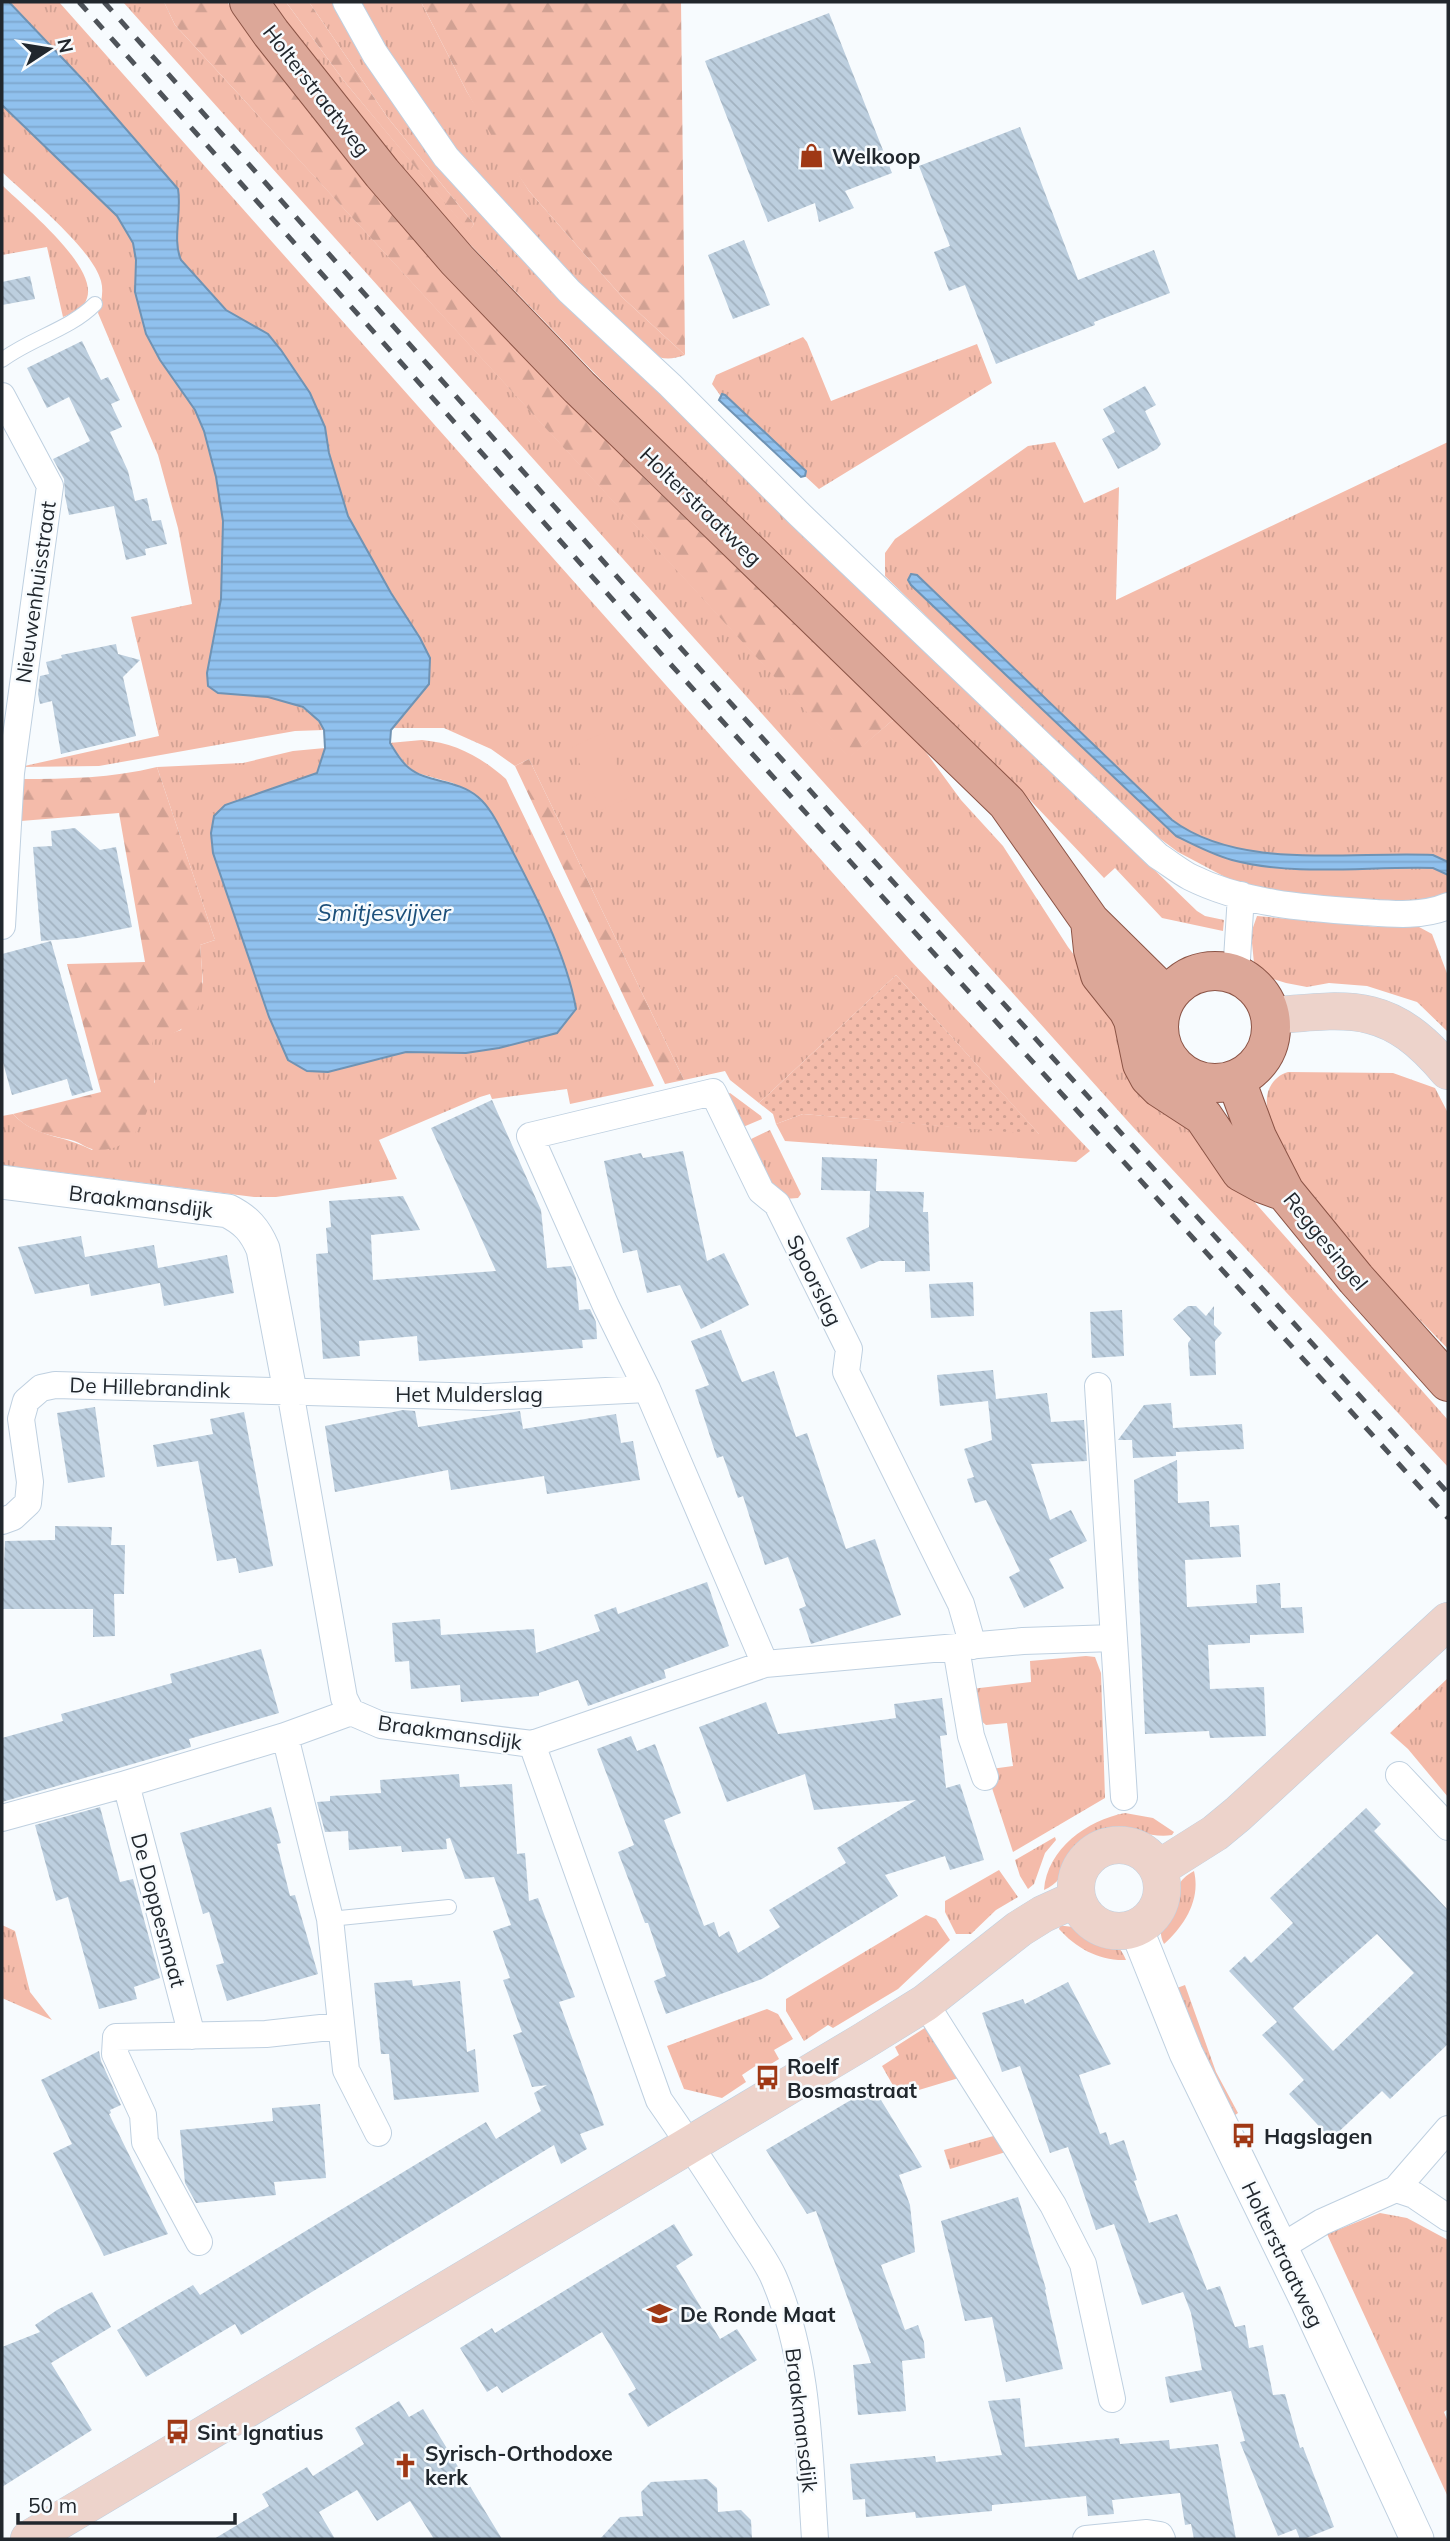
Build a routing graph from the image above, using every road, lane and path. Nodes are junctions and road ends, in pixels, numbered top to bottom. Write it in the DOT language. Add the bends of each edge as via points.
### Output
graph roads {
  1 [pos="249,2"];
  2 [pos="346,2"];
  3 [pos="95,304"];
  4 [pos="2,360"];
  5 [pos="2,396"];
  6 [pos="1241,895"];
  7 [pos="1440,909"];
  8 [pos="1090,921"];
  9 [pos="2,926"];
  10 [pos="1236,975"];
  11 [pos="1167,997"];
  12 [pos="1270,1016"];
  13 [pos="1448,1071"];
  14 [pos="1236,1080"];
  15 [pos="2,1182"];
  16 [pos="1285,1192"];
  17 [pos="1448,1382"];
  18 [pos="1098,1386"];
  19 [pos="647,1389"];
  20 [pos="290,1391"];
  21 [pos="2,1521"];
  22 [pos="1448,1621"];
  23 [pos="1114,1638"];
  24 [pos="965,1647"];
  25 [pos="765,1664"];
  26 [pos="351,1712"];
  27 [pos="285,1736"];
  28 [pos="532,1744"];
  29 [pos="1399,1775"];
  30 [pos="985,1777"];
  31 [pos="126,1784"];
  32 [pos="1124,1797"];
  33 [pos="2,1818"];
  34 [pos="1448,1827"];
  35 [pos="1158,1869"];
  36 [pos="1076,1899"];
  37 [pos="449,1906"];
  38 [pos="330,1919"];
  39 [pos="1136,1928"];
  40 [pos="925,2003"];
  41 [pos="339,2026"];
  42 [pos="192,2036"];
  43 [pos="1448,2129"];
  44 [pos="378,2133"];
  45 [pos="690,2144"];
  46 [pos="1396,2189"];
  47 [pos="1448,2218"];
  48 [pos="199,2242"];
  49 [pos="1281,2247"];
  50 [pos="1112,2399"];
  51 [pos="29,2539"];
  52 [pos="815,2539"];
  53 [pos="1086,2539"];
  54 [pos="1162,2539"];
  55 [pos="1417,2539"];
  1 -- 8 [label="main road, Holterstraatweg" via="382,173 457,260 579,387 1007,803"];
  2 -- 6 [label="street" via="375,54 446,157 569,291 1142,842 1189,876"];
  3 -- 4 [label="lane" via="82,317"];
  5 -- 9 [label="street, Nieuwenhuisstraat" via="50,486 11,773"];
  6 -- 7 [label="street" via="1295,907 1380,913"];
  6 -- 10 [label="street"];
  8 -- 11 [label="main road, Holterstraatweg"];
  8 -- 16 [label="main road" via="1100,975 1133,1020 1149,1077 1203,1116 1241,1172"];
  10 -- 11 [label="main road" via="1198,974 1181,982"];
  10 -- 12 [label="main road" via="1258,991"];
  11 -- 14 [label="main road" via="1159,1030 1171,1063 1200,1082"];
  12 -- 13 [label="main road" via="1333,1010 1383,1018 1428,1046"];
  12 -- 14 [label="main road" via="1268,1047 1260,1061"];
  14 -- 16 [label="main road, Reggesingel" via="1256,1137"];
  15 -- 20 [label="street, Braakmansdijk" via="228,1211 241,1218 256,1232 263,1249"];
  16 -- 17 [label="main road, Reggesingel"];
  18 -- 23 [label="street"];
  19 -- 20 [label="street, Het Mulderslag" via="485,1397"];
  19 -- 24 [label="street, Spoorslag" via="530,1136 713,1092 761,1191 777,1205 849,1349 846,1372 961,1604"];
  19 -- 25 [label="street"];
  20 -- 21 [label="street, De Hillebrandink" via="41,1388 26,1401 21,1419 30,1482 28,1503"];
  20 -- 26 [label="street, Braakmansdijk" via="340,1678"];
  22 -- 35 [label="main road" via="1238,1814"];
  23 -- 24 [label="street"];
  23 -- 32 [label="street"];
  24 -- 25 [label="street"];
  24 -- 30 [label="street, Spoorslag" via="971,1736"];
  25 -- 28 [label="street"];
  26 -- 27 [label="street"];
  26 -- 28 [label="street, Braakmansdijk" via="380,1725"];
  27 -- 31 [label="street"];
  27 -- 38 [label="street"];
  28 -- 45 [label="street, Braakmansdijk" via="659,2100"];
  29 -- 34 [label="street"];
  31 -- 33 [label="street"];
  31 -- 42 [label="street, De Doppesmaat"];
  35 -- 36 [label="main road" via="1136,1847 1107,1845 1084,1861 1077,1874"];
  35 -- 39 [label="main road" via="1159,1903"];
  36 -- 39 [label="main road" via="1085,1915 1107,1930"];
  36 -- 40 [label="main road" via="1019,1929"];
  37 -- 38 [label="lane"];
  38 -- 41 [label="street"];
  39 -- 49 [label="street, Holterstraatweg" via="1186,2053"];
  40 -- 45 [label="main road"];
  40 -- 50 [label="street" via="1071,2237 1083,2264"];
  41 -- 42 [label="street"];
  41 -- 44 [label="street" via="346,2070"];
  42 -- 48 [label="street" via="116,2037 115,2054 144,2115 145,2142"];
  43 -- 46 [label="street"];
  45 -- 51 [label="main road"];
  45 -- 52 [label="street, Braakmansdijk" via="772,2274 787,2320 808,2428"];
  46 -- 47 [label="street" via="1414,2195"];
  46 -- 49 [label="street" via="1322,2222"];
  49 -- 55 [label="street, Holterstraatweg"];
  53 -- 54 [label="street" via="1147,2533"];
}
